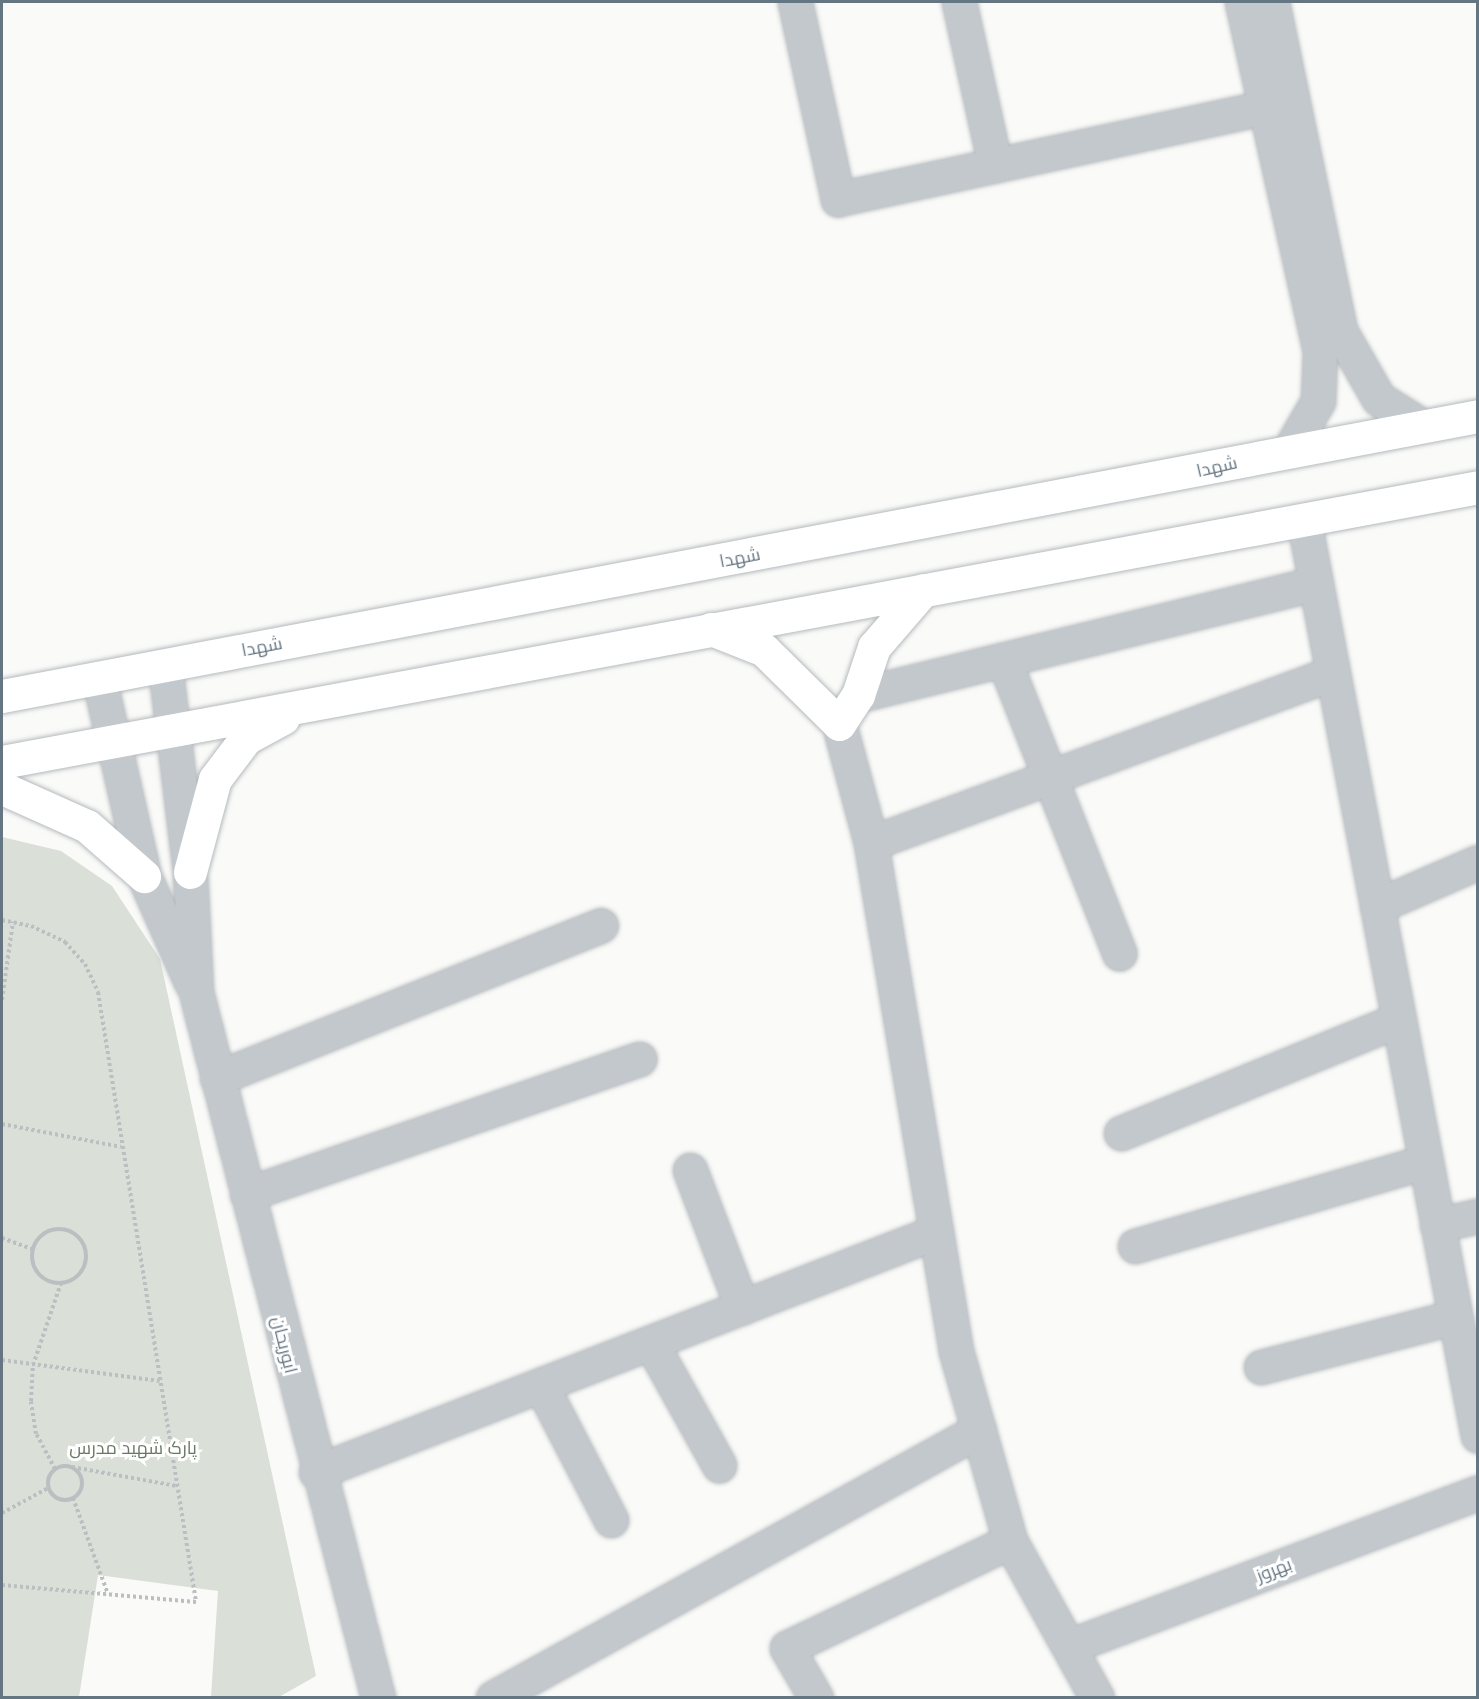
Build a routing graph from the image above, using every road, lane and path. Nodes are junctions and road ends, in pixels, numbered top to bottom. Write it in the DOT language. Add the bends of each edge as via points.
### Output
graph roads {
  1 [pos="795,2"];
  2 [pos="959,2"];
  3 [pos="1242,2"];
  4 [pos="1272,2"];
  5 [pos="1266,107"];
  6 [pos="1286,136"];
  7 [pos="995,165"];
  8 [pos="1478,416"];
  9 [pos="1422,426"];
  10 [pos="1289,450"];
  11 [pos="1478,487"];
  12 [pos="1304,521"];
  13 [pos="1316,583"];
  14 [pos="923,590"];
  15 [pos="711,629"];
  16 [pos="1005,663"];
  17 [pos="165,665"];
  18 [pos="1332,673"];
  19 [pos="99,678"];
  20 [pos="858,695"];
  21 [pos="2,696"];
  22 [pos="312,703"];
  23 [pos="838,724"];
  24 [pos="175,729"];
  25 [pos="115,740"];
  26 [pos="2,762"];
  27 [pos="1047,778"];
  28 [pos="2,788"];
  29 [pos="871,843"];
  30 [pos="1478,862"];
  31 [pos="190,872"];
  32 [pos="144,876"];
  33 [pos="1377,906"];
  34 [pos="2,920"];
  35 [pos="13,922"];
  36 [pos="601,925"];
  37 [pos="1119,953"];
  38 [pos="196,992"];
  39 [pos="2,1000"];
  40 [pos="1398,1020"];
  41 [pos="639,1059"];
  42 [pos="217,1078"];
  43 [pos="2,1124"];
  44 [pos="1121,1133"];
  45 [pos="121,1147"];
  46 [pos="1425,1162"];
  47 [pos="690,1170"];
  48 [pos="247,1194"];
  49 [pos="1478,1216"];
  50 [pos="1437,1225"];
  51 [pos="936,1233"];
  52 [pos="2,1238"];
  53 [pos="1135,1246"];
  54 [pos="33,1249"];
  55 [pos="61,1283"];
  56 [pos="742,1307"];
  57 [pos="1455,1317"];
  58 [pos="651,1342"];
  59 [pos="2,1360"];
  60 [pos="33,1365"];
  61 [pos="1261,1366"];
  62 [pos="160,1381"];
  63 [pos="1472,1381"];
  64 [pos="541,1385"];
  65 [pos="978,1430"];
  66 [pos="1478,1436"];
  67 [pos="719,1465"];
  68 [pos="71,1467"];
  69 [pos="55,1469"];
  70 [pos="316,1472"];
  71 [pos="177,1486"];
  72 [pos="48,1488"];
  73 [pos="1478,1493"];
  74 [pos="73,1498"];
  75 [pos="2,1513"];
  76 [pos="610,1520"];
  77 [pos="1010,1541"];
  78 [pos="2,1585"];
  79 [pos="108,1594"];
  80 [pos="1070,1646"];
  81 [pos="378,1698"];
  82 [pos="493,1698"];
  83 [pos="816,1698"];
  84 [pos="1097,1698"];
  1 -- 7 [label="street" via="838,199"];
  2 -- 7 [label="street"];
  3 -- 5 [label="street"];
  4 -- 6 [label="street"];
  5 -- 6 [label="street"];
  5 -- 7 [label="street"];
  6 -- 9 [label="street" via="1340,331 1379,399"];
  6 -- 10 [label="street" via="1320,352 1318,401"];
  8 -- 9 [label="main road, شهدا"];
  9 -- 10 [label="main road, شهدا"];
  10 -- 17 [label="main road, شهدا"];
  11 -- 12 [label="main road"];
  12 -- 13 [label="street"];
  12 -- 14 [label="main road"];
  13 -- 16 [label="street"];
  13 -- 18 [label="street"];
  14 -- 15 [label="main road"];
  14 -- 20 [label="main road" via="874,647"];
  15 -- 22 [label="main road"];
  15 -- 23 [label="main road" via="764,650"];
  16 -- 20 [label="street"];
  16 -- 27 [label="street"];
  17 -- 19 [label="main road, شهدا"];
  17 -- 24 [label="street"];
  18 -- 27 [label="street"];
  18 -- 33 [label="street"];
  19 -- 21 [label="main road, شهدا"];
  19 -- 25 [label="street"];
  20 -- 23 [label="main road"];
  22 -- 24 [label="main road"];
  22 -- 31 [label="main road" via="246,738 215,779"];
  23 -- 29 [label="street"];
  24 -- 25 [label="main road"];
  24 -- 31 [label="street"];
  25 -- 26 [label="main road"];
  25 -- 32 [label="street"];
  27 -- 29 [label="street"];
  27 -- 37 [label="street"];
  28 -- 32 [label="main road" via="87,826"];
  29 -- 51 [label="street"];
  30 -- 33 [label="street"];
  31 -- 38 [label="street"];
  32 -- 38 [label="street"];
  33 -- 40 [label="street"];
  34 -- 35 [label="path"];
  35 -- 39 [label="path"];
  35 -- 45 [label="path" via="65,942 85,964 98,992"];
  36 -- 42 [label="street"];
  38 -- 42 [label="street, ابوریحان"];
  40 -- 44 [label="street"];
  40 -- 46 [label="street"];
  41 -- 48 [label="street"];
  42 -- 48 [label="street, ابوریحان"];
  43 -- 45 [label="path"];
  45 -- 62 [label="path"];
  46 -- 50 [label="street"];
  46 -- 53 [label="street"];
  47 -- 56 [label="street"];
  48 -- 70 [label="street, ابوریحان"];
  49 -- 50 [label="street"];
  50 -- 57 [label="street"];
  51 -- 56 [label="street"];
  51 -- 65 [label="street" via="956,1351"];
  52 -- 54 [label="path"];
  54 -- 55 [label="path" via="38,1273"];
  54 -- 55 [label="path" via="42,1235 58,1229 81,1241 83,1268"];
  55 -- 60 [label="path"];
  56 -- 58 [label="street"];
  57 -- 61 [label="street"];
  57 -- 63 [label="street"];
  58 -- 64 [label="street"];
  58 -- 67 [label="street"];
  59 -- 60 [label="path"];
  60 -- 62 [label="path"];
  60 -- 69 [label="path" via="36,1434"];
  62 -- 71 [label="path"];
  63 -- 66 [label="street"];
  64 -- 70 [label="street"];
  64 -- 76 [label="street"];
  65 -- 77 [label="street"];
  65 -- 82 [label="street"];
  68 -- 69 [label="path"];
  68 -- 71 [label="path"];
  68 -- 74 [label="path" via="82,1480"];
  69 -- 72 [label="path"];
  70 -- 81 [label="street, ابوریحان"];
  71 -- 79 [label="path" via="196,1602"];
  72 -- 74 [label="path" via="58,1500"];
  72 -- 75 [label="path"];
  73 -- 80 [label="street, بهروز"];
  74 -- 79 [label="path"];
  77 -- 80 [label="street"];
  77 -- 83 [label="street" via="787,1648"];
  78 -- 79 [label="path"];
  80 -- 84 [label="street"];
}
